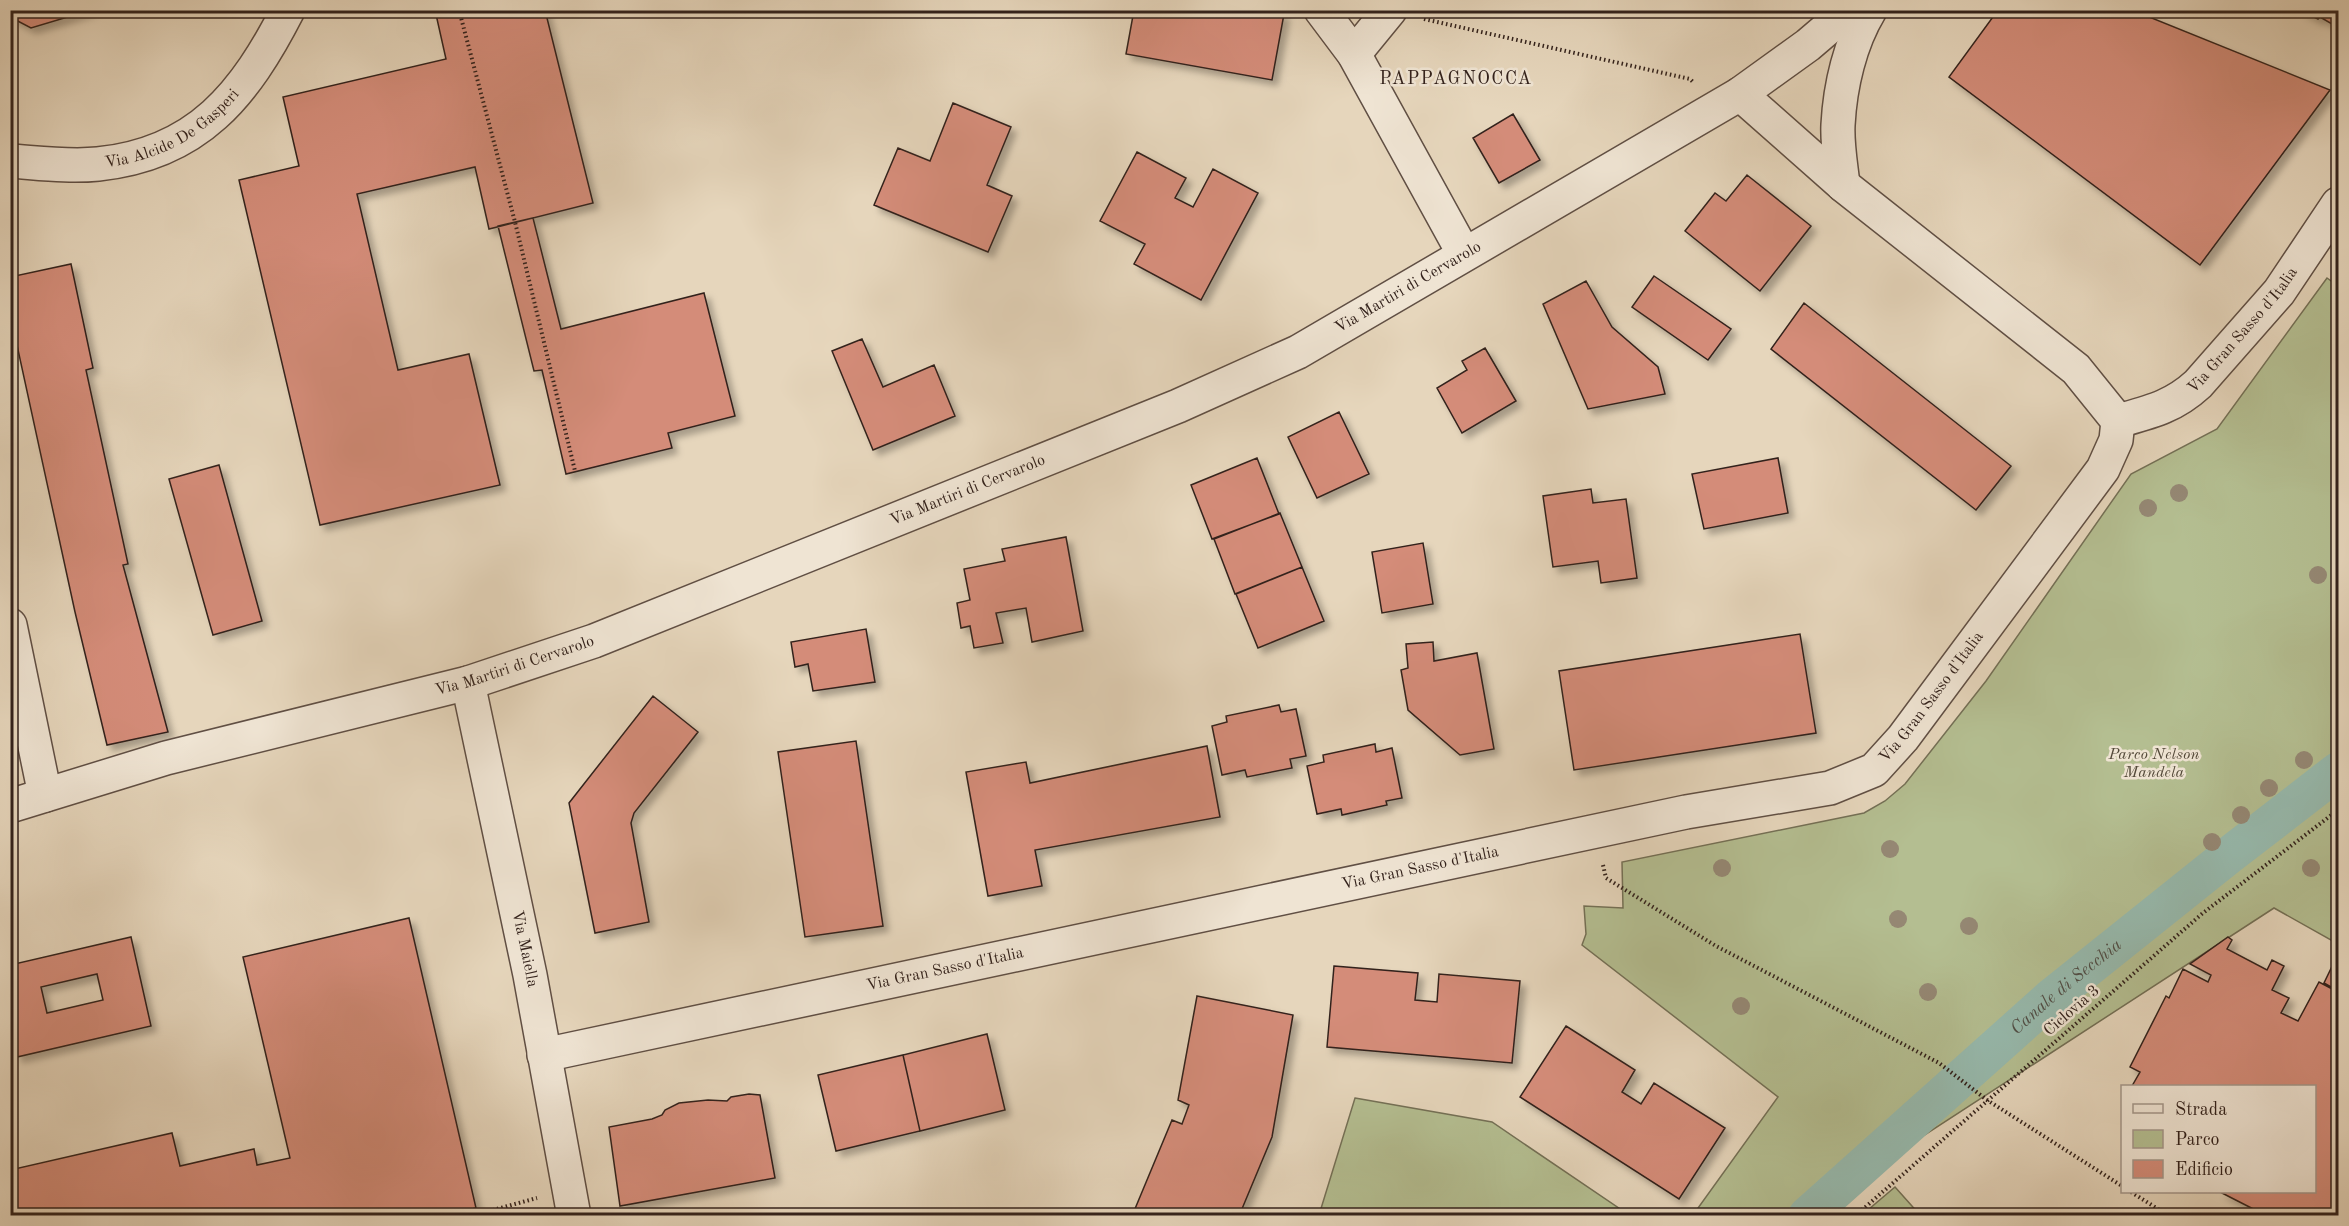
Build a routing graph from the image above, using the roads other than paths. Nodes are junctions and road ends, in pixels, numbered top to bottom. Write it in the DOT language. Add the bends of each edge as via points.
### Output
graph roads {
  1 [pos="288,10"];
  2 [pos="1321,10"];
  3 [pos="1849,10"];
  4 [pos="1870,10"];
  5 [pos="1390,11"];
  6 [pos="1354,54"];
  7 [pos="1727,101"];
  8 [pos="10,161"];
  9 [pos="1842,185"];
  10 [pos="2338,204"];
  11 [pos="1464,254"];
  12 [pos="2118,421"];
  13 [pos="10,625"];
  14 [pos="468,683"];
  15 [pos="45,795"];
  16 [pos="10,806"];
  17 [pos="544,1055"];
  18 [pos="571,1203"];
  1 -- 8 [label="street, Via Alcide De Gasperi" via="268,50 240,89 200,129 182,140 150,153 95,165"];
  2 -- 6 [label="street"];
  3 -- 7 [label="street, Via Martiri di Cervarolo" via="1808,45"];
  4 -- 9 [label="street" via="1858,29 1844,79 1838,126"];
  5 -- 6 [label="street"];
  6 -- 11 [label="street"];
  7 -- 9 [label="street"];
  7 -- 11 [label="street, Via Martiri di Cervarolo"];
  9 -- 12 [label="street" via="2076,369"];
  10 -- 12 [label="street, Via Gran Sasso d'Italia" via="2279,292 2198,384 2163,409"];
  11 -- 14 [label="street, Via Martiri di Cervarolo" via="1298,352 1178,406 594,641"];
  12 -- 17 [label="street, Via Gran Sasso d'Italia" via="2116,440 2103,469 1910,730 1874,770 1830,788 1597,831"];
  13 -- 15 [label="street"];
  14 -- 15 [label="street, Via Martiri di Cervarolo" via="166,758"];
  14 -- 17 [label="street, Via Maiella"];
  15 -- 16 [label="street, Via Martiri di Cervarolo"];
  17 -- 18 [label="street, Via Maiella"];
}
